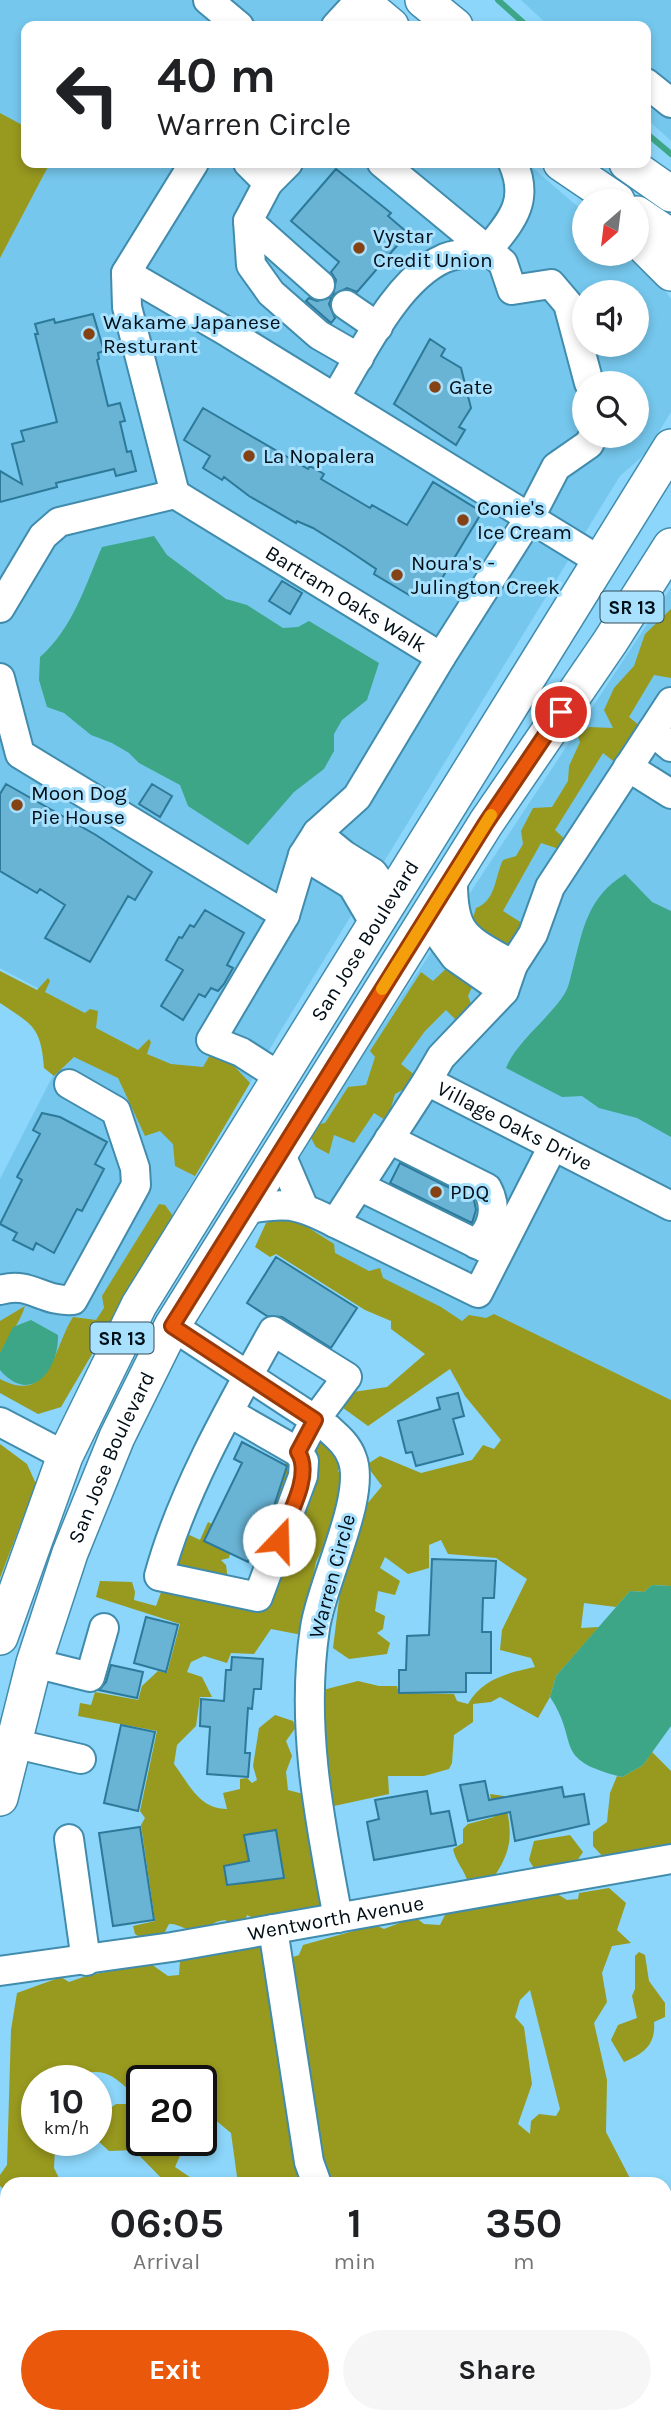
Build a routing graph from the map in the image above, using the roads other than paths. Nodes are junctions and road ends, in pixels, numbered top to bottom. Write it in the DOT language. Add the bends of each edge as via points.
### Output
graph roads {
  1 [pos="208,0"];
  2 [pos="360,0"];
  3 [pos="423,0"];
  4 [pos="233,21"];
  5 [pos="341,21"];
  6 [pos="385,21"];
  7 [pos="449,21"];
  8 [pos="651,87"];
  9 [pos="671,103"];
  10 [pos="191,168"];
  11 [pos="253,168"];
  12 [pos="283,168"];
  13 [pos="388,168"];
  14 [pos="514,168"];
  15 [pos="634,168"];
  16 [pos="268,183"];
  17 [pos="671,194"];
  18 [pos="248,221"];
  19 [pos="649,223"];
  20 [pos="671,237"];
  21 [pos="488,250"];
  22 [pos="649,251"];
  23 [pos="126,273"];
  24 [pos="671,273"];
  25 [pos="320,285"];
  26 [pos="346,305"];
  27 [pos="379,327"];
  28 [pos="359,358"];
  29 [pos="586,371"];
  30 [pos="335,398"];
  31 [pos="671,447"];
  32 [pos="582,448"];
  33 [pos="175,494"];
  34 [pos="530,517"];
  35 [pos="600,561"];
  36 [pos="671,567"];
  37 [pos="0,608"];
  38 [pos="441,657"];
  39 [pos="0,678"];
  40 [pos="671,702"];
  41 [pos="662,739"];
  42 [pos="628,767"];
  43 [pos="463,780"];
  44 [pos="671,794"];
  45 [pos="310,844"];
  46 [pos="453,878"];
  47 [pos="383,911"];
  48 [pos="285,915"];
  49 [pos="427,919"];
  50 [pos="513,965"];
  51 [pos="504,991"];
  52 [pos="341,1053"];
  53 [pos="280,1077"];
  54 [pos="427,1082"];
  55 [pos="69,1084"];
  56 [pos="389,1139"];
  57 [pos="553,1146"];
  58 [pos="279,1150"];
  59 [pos="359,1186"];
  60 [pos="303,1206"];
  61 [pos="671,1206"];
  62 [pos="243,1210"];
  63 [pos="335,1223"];
  64 [pos="187,1225"];
  65 [pos="487,1249"];
  66 [pos="0,1290"];
  67 [pos="172,1326"];
  68 [pos="248,1376"];
  69 [pos="230,1413"];
  70 [pos="315,1420"];
  71 [pos="0,1422"];
  72 [pos="298,1452"];
  73 [pos="65,1456"];
  74 [pos="104,1628"];
  75 [pos="0,1637"];
  76 [pos="34,1663"];
  77 [pos="12,1743"];
  78 [pos="81,1759"];
  79 [pos="0,1798"];
  80 [pos="69,1839"];
  81 [pos="671,1859"];
  82 [pos="338,1918"];
  83 [pos="273,1929"];
  84 [pos="86,1961"];
  85 [pos="0,1971"];
  86 [pos="314,2177"];
  1 -- 4 [label="street"];
  2 -- 5 [label="street"];
  2 -- 6 [label="main road"];
  3 -- 7 [label="main road"];
  8 -- 9 [label="street"];
  10 -- 23 [label="street"];
  11 -- 16 [label="street"];
  12 -- 16 [label="street"];
  13 -- 21 [label="street"];
  14 -- 21 [label="street" via="520,194 516,215"];
  15 -- 17 [label="main road"];
  16 -- 18 [label="street"];
  18 -- 25 [label="street"];
  18 -- 28 [label="street" via="251,265 271,293 319,335"];
  19 -- 20 [label="main road"];
  21 -- 27 [label="street" via="446,257 416,277"];
  21 -- 29 [label="street" via="503,263 512,290 551,284 568,303"];
  22 -- 24 [label="main road"];
  23 -- 30 [label="street"];
  23 -- 33 [label="street" via="127,307"];
  26 -- 27 [label="street"];
  27 -- 28 [label="street"];
  28 -- 30 [label="street"];
  30 -- 34 [label="street"];
  31 -- 35 [label="main road, San Jose Boulevard / SR 13"];
  32 -- 34 [label="street" via="556,467"];
  33 -- 37 [label="street" via="59,522 43,536"];
  33 -- 38 [label="street, Bartram Oaks Walk"];
  34 -- 35 [label="street"];
  34 -- 38 [label="street"];
  35 -- 43 [label="main road, San Jose Boulevard / SR 13"];
  36 -- 46 [label="main road, San Jose Boulevard / SR 13" via="628,638 610,642"];
  38 -- 45 [label="street, Bartram Oaks Walk" via="357,797"];
  39 -- 48 [label="street" via="20,754"];
  40 -- 41 [label="street, Village Oaks Drive"];
  41 -- 42 [label="street, Village Oaks Drive"];
  42 -- 44 [label="street"];
  42 -- 50 [label="street, Village Oaks Drive" via="550,887 533,934"];
  43 -- 47 [label="main road, San Jose Boulevard / SR 13"];
  43 -- 49 [label="main road" via="426,886"];
  45 -- 47 [label="street" via="344,855 373,873"];
  45 -- 48 [label="street"];
  46 -- 49 [label="main road, San Jose Boulevard / SR 13"];
  46 -- 50 [label="street" via="456,923 468,937"];
  47 -- 52 [label="main road" via="394,910 390,931 362,991"];
  47 -- 53 [label="main road, San Jose Boulevard / SR 13"];
  48 -- 53 [label="street" via="211,1040 242,1052"];
  49 -- 51 [label="street" via="455,957"];
  49 -- 52 [label="main road, San Jose Boulevard / SR 13"];
  50 -- 51 [label="street, Village Oaks Drive"];
  51 -- 54 [label="street, Village Oaks Drive" via="441,1057"];
  52 -- 58 [label="main road, San Jose Boulevard / SR 13"];
  53 -- 64 [label="main road, San Jose Boulevard / SR 13"];
  54 -- 56 [label="street"];
  54 -- 57 [label="street, Village Oaks Drive"];
  55 -- 66 [label="street" via="116,1111 136,1185 73,1300 55,1301 26,1288"];
  56 -- 59 [label="street"];
  56 -- 65 [label="street" via="487,1188 493,1199"];
  57 -- 61 [label="street, Village Oaks Drive"];
  57 -- 65 [label="street"];
  58 -- 60 [label="street"];
  58 -- 62 [label="main road, San Jose Boulevard / SR 13"];
  59 -- 63 [label="street"];
  59 -- 65 [label="street"];
  60 -- 62 [label="street"];
  60 -- 63 [label="street"];
  62 -- 67 [label="main road, San Jose Boulevard / SR 13"];
  63 -- 65 [label="street" via="478,1293"];
  64 -- 67 [label="main road" via="189,1246 158,1304 161,1317"];
  64 -- 73 [label="main road, San Jose Boulevard / SR 13" via="139,1305"];
  67 -- 68 [label="street, Warren Circle"];
  67 -- 76 [label="main road, San Jose Boulevard / SR 13" via="90,1499"];
  68 -- 69 [label="street"];
  68 -- 70 [label="street, Warren Circle"];
  68 -- 70 [label="street" via="273,1331 347,1377"];
  69 -- 72 [label="street"];
  69 -- 72 [label="street" via="172,1530 159,1576 258,1597 303,1476 304,1461"];
  70 -- 72 [label="street"];
  70 -- 82 [label="street, Warren Circle" via="343,1441 355,1472 349,1512 315,1627 308,1698 311,1759"];
  71 -- 73 [label="street"];
  73 -- 75 [label="main road, San Jose Boulevard / SR 13"];
  73 -- 76 [label="main road" via="78,1468 80,1480 24,1648"];
  74 -- 76 [label="street" via="90,1677"];
  76 -- 77 [label="main road, San Jose Boulevard / SR 13"];
  77 -- 78 [label="street"];
  77 -- 79 [label="main road, San Jose Boulevard / SR 13"];
  80 -- 84 [label="street"];
  81 -- 82 [label="street, Wentworth Avenue"];
  82 -- 83 [label="street, Wentworth Avenue"];
  83 -- 84 [label="street, Wentworth Avenue"];
  83 -- 86 [label="street"];
  84 -- 85 [label="street, Wentworth Avenue"];
}
